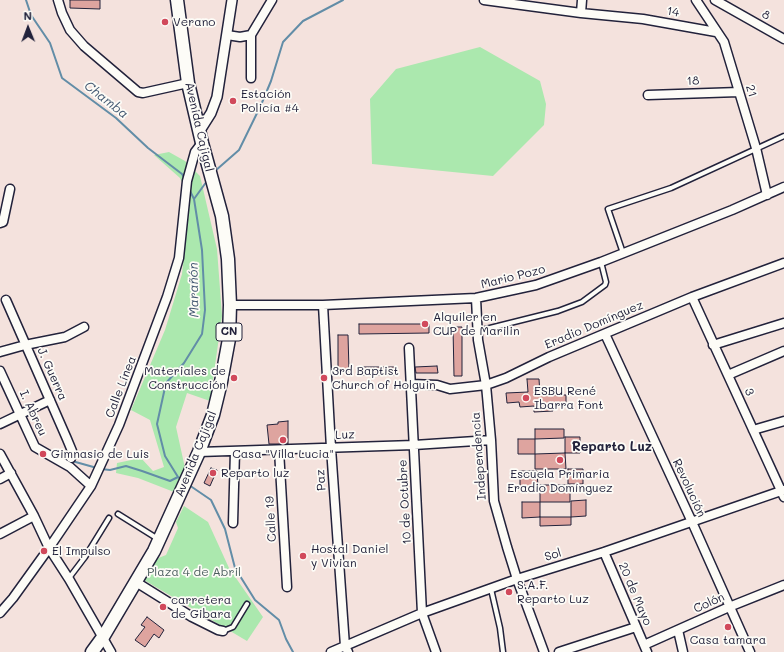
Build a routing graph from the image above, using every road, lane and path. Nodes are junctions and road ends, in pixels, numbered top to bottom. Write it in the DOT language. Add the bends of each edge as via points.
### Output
graph roads {
  1 [pos="58,0"];
  2 [pos="177,0"];
  3 [pos="232,0"];
  4 [pos="272,0"];
  5 [pos="488,0"];
  6 [pos="582,0"];
  7 [pos="696,0"];
  8 [pos="714,0"];
  9 [pos="581,13"];
  10 [pos="716,32"];
  11 [pos="227,35"];
  12 [pos="252,36"];
  13 [pos="784,39"];
  14 [pos="252,78"];
  15 [pos="188,83"];
  16 [pos="739,92"];
  17 [pos="648,95"];
  18 [pos="784,136"];
  19 [pos="200,137"];
  20 [pos="756,148"];
  21 [pos="784,187"];
  22 [pos="10,189"];
  23 [pos="767,195"];
  24 [pos="0,223"];
  25 [pos="624,254"];
  26 [pos="601,262"];
  27 [pos="784,263"];
  28 [pos="692,297"];
  29 [pos="476,298"];
  30 [pos="6,300"];
  31 [pos="323,305"];
  32 [pos="230,306"];
  33 [pos="784,323"];
  34 [pos="84,327"];
  35 [pos="477,331"];
  36 [pos="605,334"];
  37 [pos="26,345"];
  38 [pos="713,345"];
  39 [pos="409,348"];
  40 [pos="784,351"];
  41 [pos="0,352"];
  42 [pos="0,371"];
  43 [pos="728,375"];
  44 [pos="411,384"];
  45 [pos="486,385"];
  46 [pos="50,400"];
  47 [pos="20,414"];
  48 [pos="784,421"];
  49 [pos="0,424"];
  50 [pos="753,430"];
  51 [pos="491,440"];
  52 [pos="414,446"];
  53 [pos="331,448"];
  54 [pos="279,450"];
  55 [pos="235,451"];
  56 [pos="199,452"];
  57 [pos="0,454"];
  58 [pos="71,458"];
  59 [pos="11,474"];
  60 [pos="0,480"];
  61 [pos="91,486"];
  62 [pos="783,493"];
  63 [pos="118,514"];
  64 [pos="34,516"];
  65 [pos="110,518"];
  66 [pos="692,522"];
  67 [pos="233,523"];
  68 [pos="0,534"];
  69 [pos="160,540"];
  70 [pos="49,548"];
  71 [pos="604,552"];
  72 [pos="69,579"];
  73 [pos="517,579"];
  74 [pos="136,582"];
  75 [pos="784,585"];
  76 [pos="287,586"];
  77 [pos="491,589"];
  78 [pos="247,604"];
  79 [pos="729,607"];
  80 [pos="0,613"];
  81 [pos="422,613"];
  82 [pos="636,627"];
  83 [pos="678,630"];
  84 [pos="223,631"];
  85 [pos="103,637"];
  86 [pos="646,648"];
  87 [pos="346,649"];
  88 [pos="92,652"];
  89 [pos="111,652"];
  90 [pos="331,652"];
  91 [pos="436,652"];
  92 [pos="503,652"];
  93 [pos="544,652"];
  94 [pos="559,652"];
  95 [pos="683,652"];
  96 [pos="750,652"];
  1 -- 15 [label="street" via="70,30 84,46 138,92"];
  2 -- 15 [label="main road, Avenida Cajigal / CN"];
  3 -- 11 [label="street"];
  4 -- 12 [label="street"];
  5 -- 9 [label="street, 14"];
  6 -- 9 [label="street"];
  7 -- 10 [label="street, 21"];
  8 -- 13 [label="street, 8"];
  9 -- 10 [label="street, 14"];
  10 -- 16 [label="street, 21" via="724,42"];
  11 -- 12 [label="street"];
  11 -- 19 [label="street" via="215,106"];
  12 -- 14 [label="street"];
  15 -- 19 [label="main road, Avenida Cajigal / CN"];
  16 -- 17 [label="street, 18"];
  16 -- 20 [label="street, 21"];
  18 -- 20 [label="lane"];
  19 -- 32 [label="main road, Avenida Cajigal / CN" via="222,216 228,259"];
  19 -- 61 [label="street, Calle Línea" via="186,186 179,258 167,297 119,425"];
  20 -- 23 [label="street, 21"];
  20 -- 25 [label="lane" via="671,188 608,209"];
  21 -- 23 [label="street, Mario Pozo"];
  22 -- 24 [label="street" via="3,222"];
  23 -- 25 [label="street, Mario Pozo"];
  25 -- 26 [label="street, Mario Pozo"];
  26 -- 29 [label="street, Mario Pozo" via="536,285"];
  26 -- 35 [label="lane" via="606,282 582,302 558,311"];
  27 -- 28 [label="street, Eradio Domínguez"];
  28 -- 36 [label="street, Eradio Domínguez"];
  28 -- 38 [label="street, 3"];
  29 -- 31 [label="street, Mario Pozo"];
  29 -- 35 [label="street, Independencia"];
  30 -- 37 [label="street, J. Guerra"];
  31 -- 32 [label="street, Mario Pozo"];
  31 -- 53 [label="street, Paz"];
  32 -- 56 [label="main road, Avenida Cajigal / CN" via="229,339 221,382 213,415"];
  33 -- 38 [label="street"];
  34 -- 37 [label="street" via="65,337"];
  35 -- 45 [label="street, Independencia"];
  36 -- 45 [label="street, Eradio Domínguez"];
  36 -- 66 [label="street, Revolución"];
  37 -- 41 [label="street"];
  37 -- 46 [label="street, J. Guerra"];
  38 -- 43 [label="street, 3"];
  39 -- 44 [label="street, 10 de Octubre"];
  40 -- 43 [label="street"];
  42 -- 47 [label="street, I. Abreu"];
  43 -- 50 [label="street, 3"];
  44 -- 45 [label="street, Eradio Domínguez" via="437,385 450,389"];
  44 -- 52 [label="street, 10 de Octubre"];
  45 -- 51 [label="street, Independencia"];
  46 -- 47 [label="street"];
  46 -- 58 [label="street, J. Guerra" via="72,451"];
  47 -- 49 [label="street"];
  47 -- 61 [label="street, I. Abreu" via="35,447 70,467"];
  48 -- 50 [label="street"];
  50 -- 62 [label="street, 3"];
  51 -- 52 [label="street, Luz"];
  51 -- 73 [label="street, Independencia" via="494,501"];
  52 -- 53 [label="street, Luz"];
  52 -- 81 [label="street, 10 de Octubre"];
  53 -- 54 [label="street, Luz"];
  53 -- 87 [label="street, Paz"];
  54 -- 55 [label="street, Luz"];
  54 -- 76 [label="street, Calle 19"];
  55 -- 56 [label="street, Luz"];
  55 -- 67 [label="street"];
  56 -- 69 [label="main road, Avenida Cajigal / CN"];
  57 -- 59 [label="street"];
  59 -- 60 [label="street"];
  59 -- 64 [label="street"];
  61 -- 70 [label="street, Calle Línea"];
  62 -- 66 [label="street, Sol"];
  63 -- 69 [label="lane"];
  64 -- 68 [label="street"];
  64 -- 70 [label="street"];
  65 -- 72 [label="lane"];
  66 -- 71 [label="street, Sol"];
  66 -- 79 [label="street, Revolución"];
  69 -- 74 [label="main road, Avenida Cajigal / CN"];
  70 -- 72 [label="street"];
  70 -- 80 [label="street, Calle Línea"];
  71 -- 73 [label="street, Sol"];
  71 -- 82 [label="street, 20 de Mayo"];
  72 -- 85 [label="street"];
  73 -- 77 [label="street, Sol"];
  73 -- 93 [label="street, Independencia"];
  74 -- 84 [label="street" via="192,617"];
  74 -- 85 [label="main road, Avenida Cajigal / CN"];
  75 -- 79 [label="street, Colón"];
  77 -- 81 [label="street, Sol"];
  77 -- 92 [label="lane"];
  78 -- 84 [label="lane" via="233,627"];
  79 -- 83 [label="street, Colón"];
  79 -- 96 [label="street, Revolución"];
  81 -- 87 [label="street, Sol"];
  81 -- 91 [label="street, 10 de Octubre"];
  82 -- 86 [label="street, 20 de Mayo"];
  82 -- 94 [label="street"];
  83 -- 86 [label="street, Colón"];
  83 -- 95 [label="street"];
  85 -- 88 [label="main road, Avenida Cajigal / CN"];
  85 -- 89 [label="street"];
  87 -- 90 [label="street, Sol"];
}
